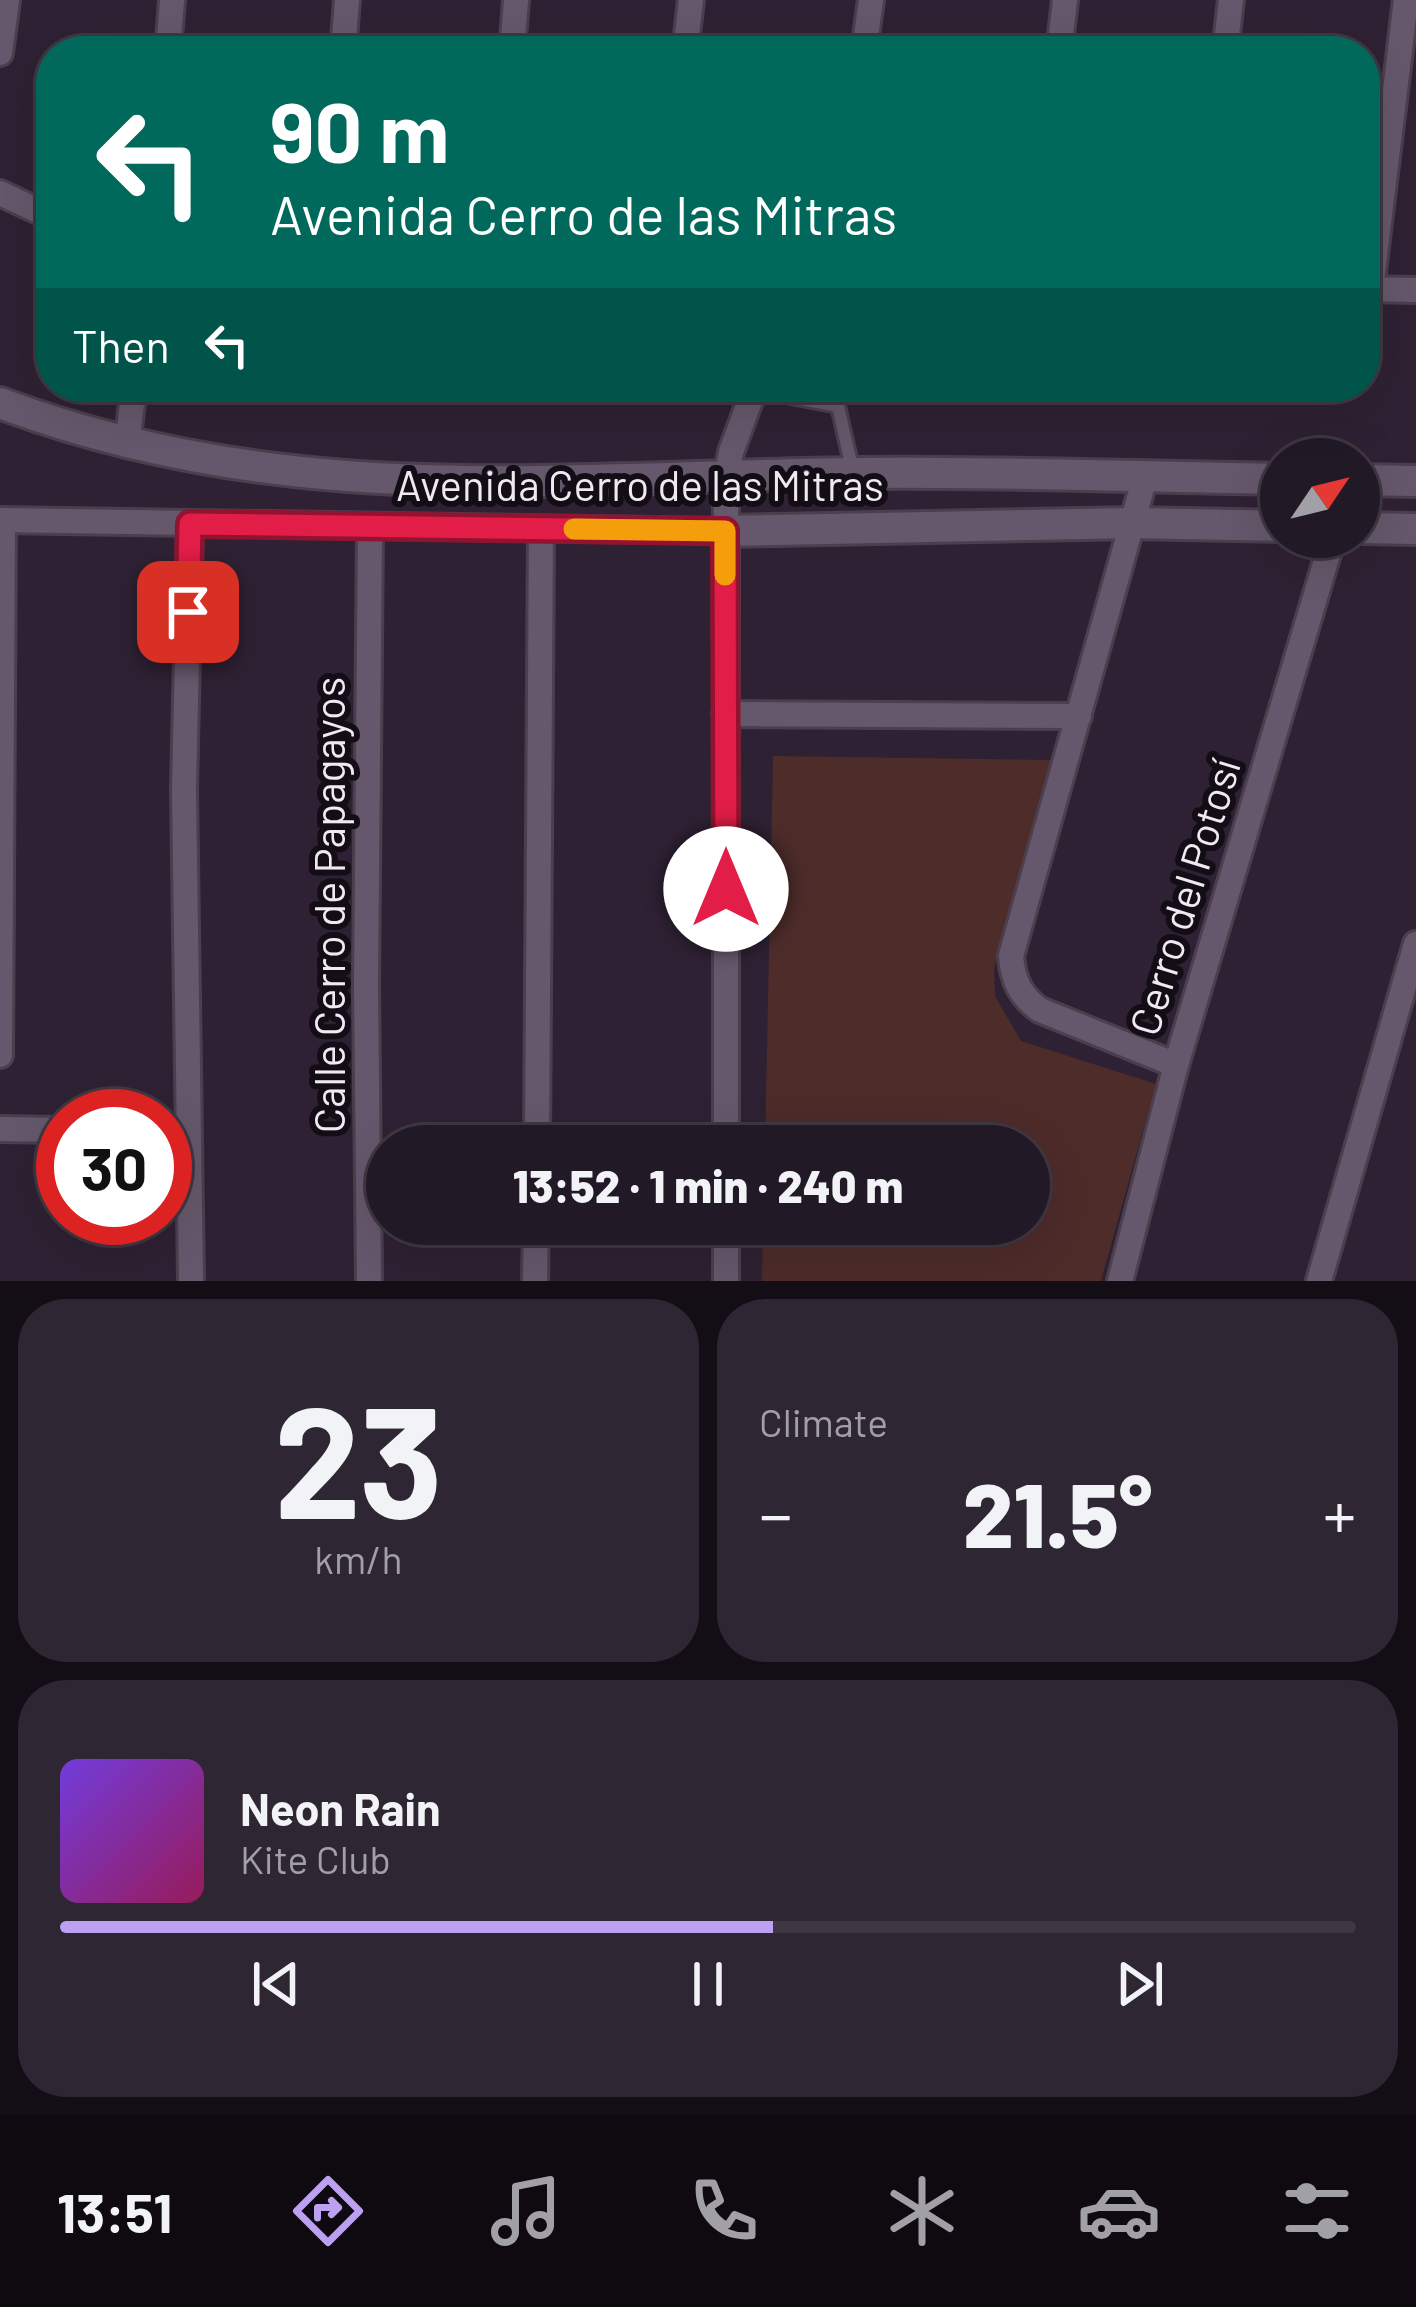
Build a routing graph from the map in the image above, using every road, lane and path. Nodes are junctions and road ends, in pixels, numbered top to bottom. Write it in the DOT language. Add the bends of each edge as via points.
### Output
graph roads {
  1 [pos="7,0"];
  2 [pos="172,0"];
  3 [pos="347,0"];
  4 [pos="516,0"];
  5 [pos="691,0"];
  6 [pos="871,0"];
  7 [pos="1065,0"];
  8 [pos="1231,0"];
  9 [pos="1406,0"];
  10 [pos="169,36"];
  11 [pos="344,36"];
  12 [pos="513,36"];
  13 [pos="687,36"];
  14 [pos="866,36"];
  15 [pos="1061,36"];
  16 [pos="1227,36"];
  17 [pos="0,53"];
  18 [pos="0,193"];
  19 [pos="1380,198"];
  20 [pos="36,211"];
  21 [pos="1380,289"];
  22 [pos="1416,290"];
  23 [pos="132,402"];
  24 [pos="750,402"];
  25 [pos="819,402"];
  26 [pos="0,403"];
  27 [pos="127,445"];
  28 [pos="853,473"];
  29 [pos="1145,477"];
  30 [pos="726,479"];
  31 [pos="1260,479"];
  32 [pos="1380,481"];
  33 [pos="1416,482"];
  34 [pos="2,520"];
  35 [pos="1134,523"];
  36 [pos="190,524"];
  37 [pos="1260,526"];
  38 [pos="370,528"];
  39 [pos="1380,528"];
  40 [pos="541,529"];
  41 [pos="1416,529"];
  42 [pos="725,531"];
  43 [pos="1327,558"];
  44 [pos="725,714"];
  45 [pos="1079,716"];
  46 [pos="1416,944"];
  47 [pos="0,1055"];
  48 [pos="1175,1065"];
  49 [pos="177,1089"];
  50 [pos="536,1125"];
  51 [pos="726,1125"];
  52 [pos="0,1129"];
  53 [pos="36,1130"];
  54 [pos="187,1245"];
  55 [pos="536,1245"];
  56 [pos="726,1245"];
  57 [pos="190,1281"];
  58 [pos="369,1281"];
  59 [pos="535,1281"];
  60 [pos="726,1281"];
  61 [pos="1120,1281"];
  62 [pos="1318,1281"];
  1 -- 17 [label="street"];
  2 -- 10 [label="street"];
  3 -- 11 [label="street"];
  4 -- 12 [label="street"];
  5 -- 13 [label="street"];
  6 -- 14 [label="street"];
  7 -- 15 [label="street"];
  8 -- 16 [label="street"];
  9 -- 19 [label="street"];
  18 -- 20 [label="street"];
  21 -- 22 [label="street"];
  23 -- 27 [label="street"];
  24 -- 30 [label="street"];
  25 -- 28 [label="lane" via="838,406"];
  26 -- 27 [label="street, Avenida Cerro de las Mitras"];
  27 -- 30 [label="street, Avenida Cerro de las Mitras" via="386,480"];
  28 -- 29 [label="street, Avenida Cerro de las Mitras"];
  28 -- 30 [label="street, Avenida Cerro de las Mitras"];
  29 -- 31 [label="street, Avenida Cerro de las Mitras"];
  29 -- 35 [label="street"];
  30 -- 42 [label="street"];
  32 -- 33 [label="street"];
  34 -- 36 [label="street, Avenida Cerro de las Mitras"];
  34 -- 47 [label="street"];
  35 -- 37 [label="street, Avenida Cerro de las Mitras"];
  35 -- 42 [label="street, Avenida Cerro de las Mitras"];
  35 -- 45 [label="street"];
  36 -- 38 [label="street, Avenida Cerro de las Mitras"];
  36 -- 49 [label="street"];
  38 -- 40 [label="street, Avenida Cerro de las Mitras"];
  38 -- 58 [label="street, Calle Cerro de Papagayos"];
  39 -- 41 [label="street"];
  40 -- 42 [label="street, Avenida Cerro de las Mitras"];
  40 -- 50 [label="street"];
  42 -- 44 [label="street"];
  43 -- 48 [label="street, Cerro del Potosí"];
  44 -- 45 [label="street"];
  44 -- 51 [label="street"];
  45 -- 48 [label="street" via="1012,970 1040,1010"];
  46 -- 62 [label="street"];
  48 -- 61 [label="street, Cerro del Potosí"];
  52 -- 53 [label="street"];
  54 -- 57 [label="street"];
  55 -- 59 [label="street"];
  56 -- 60 [label="street"];
}
